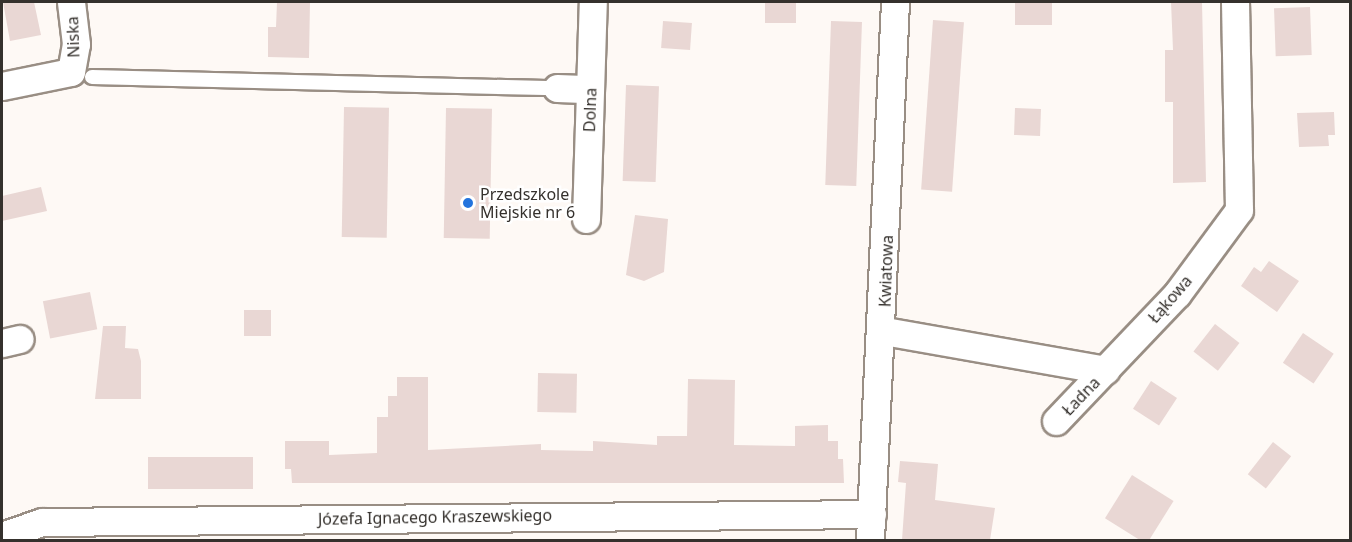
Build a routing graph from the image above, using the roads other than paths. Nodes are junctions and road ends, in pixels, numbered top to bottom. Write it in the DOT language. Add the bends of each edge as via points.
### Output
graph roads {
  1 [pos="71,2"];
  2 [pos="593,2"];
  3 [pos="895,2"];
  4 [pos="1235,2"];
  5 [pos="82,74"];
  6 [pos="2,86"];
  7 [pos="557,88"];
  8 [pos="590,89"];
  9 [pos="586,219"];
  10 [pos="884,331"];
  11 [pos="1106,370"];
  12 [pos="1056,421"];
  13 [pos="872,514"];
  14 [pos="2,536"];
  15 [pos="870,540"];
  1 -- 5 [label="street, Niska" via="76,55"];
  2 -- 8 [label="street, Dolna"];
  3 -- 10 [label="street, Kwiatowa"];
  4 -- 11 [label="street, Łąkowa" via="1239,210 1177,294"];
  5 -- 6 [label="street, Niska"];
  5 -- 7 [label="lane"];
  7 -- 8 [label="street"];
  8 -- 9 [label="street, Dolna"];
  10 -- 11 [label="street"];
  10 -- 13 [label="street, Kwiatowa"];
  11 -- 12 [label="street, Ładna"];
  13 -- 14 [label="street, Józefa Ignacego Kraszewskiego" via="42,522"];
  13 -- 15 [label="street, Kwiatowa"];
}
